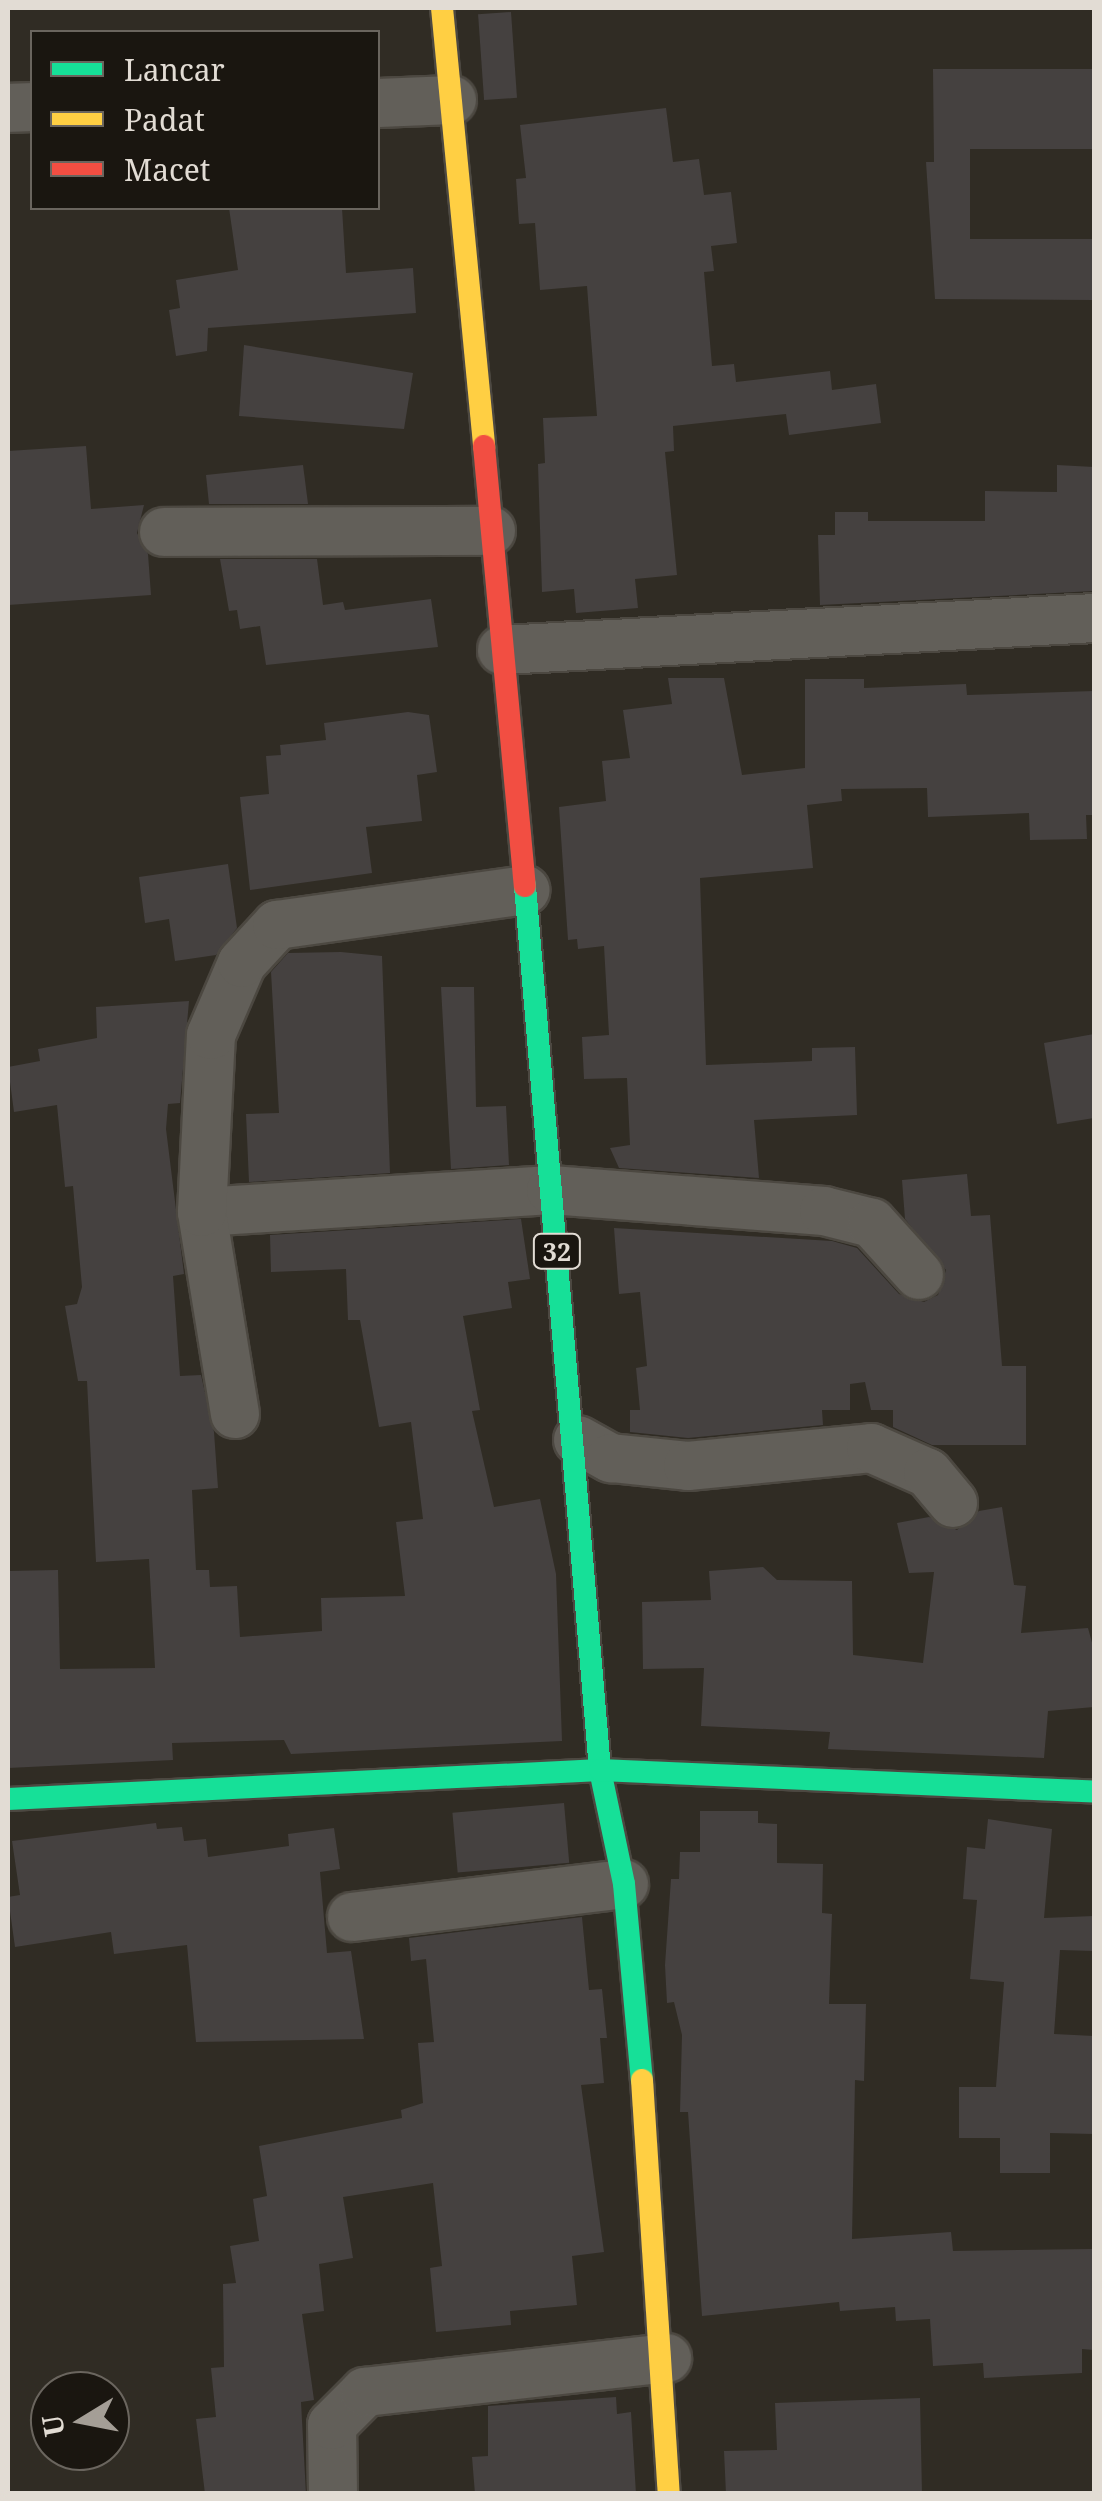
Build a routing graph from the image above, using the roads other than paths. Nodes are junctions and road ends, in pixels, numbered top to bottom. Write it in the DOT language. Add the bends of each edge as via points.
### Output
graph roads {
  1 [pos="442,8"];
  2 [pos="452,100"];
  3 [pos="380,103"];
  4 [pos="491,531"];
  5 [pos="164,532"];
  6 [pos="1094,618"];
  7 [pos="502,650"];
  8 [pos="526,890"];
  9 [pos="550,1190"];
  10 [pos="202,1212"];
  11 [pos="919,1275"];
  12 [pos="235,1414"];
  13 [pos="578,1440"];
  14 [pos="953,1503"];
  15 [pos="600,1770"];
  16 [pos="1094,1792"];
  17 [pos="8,1799"];
  18 [pos="624,1884"];
  19 [pos="352,1917"];
  20 [pos="667,2358"];
  21 [pos="333,2494"];
  22 [pos="669,2494"];
  1 -- 2 [label="main road, 32"];
  2 -- 3 [label="street"];
  2 -- 4 [label="main road, 32"];
  4 -- 5 [label="street"];
  4 -- 7 [label="main road, 32"];
  6 -- 7 [label="street"];
  7 -- 8 [label="main road, 32"];
  8 -- 9 [label="main road, 32"];
  8 -- 10 [label="street" via="277,925 242,963 211,1035"];
  9 -- 10 [label="street"];
  9 -- 11 [label="street" via="860,1217"];
  9 -- 13 [label="main road, 32"];
  10 -- 12 [label="street"];
  13 -- 14 [label="street" via="612,1458 688,1466 871,1448 928,1473"];
  13 -- 15 [label="main road, 32"];
  15 -- 16 [label="main road"];
  15 -- 17 [label="main road"];
  15 -- 18 [label="main road, 32"];
  18 -- 19 [label="street"];
  18 -- 20 [label="main road, 32"];
  20 -- 21 [label="street" via="365,2392 332,2425"];
  20 -- 22 [label="main road, 32"];
}
